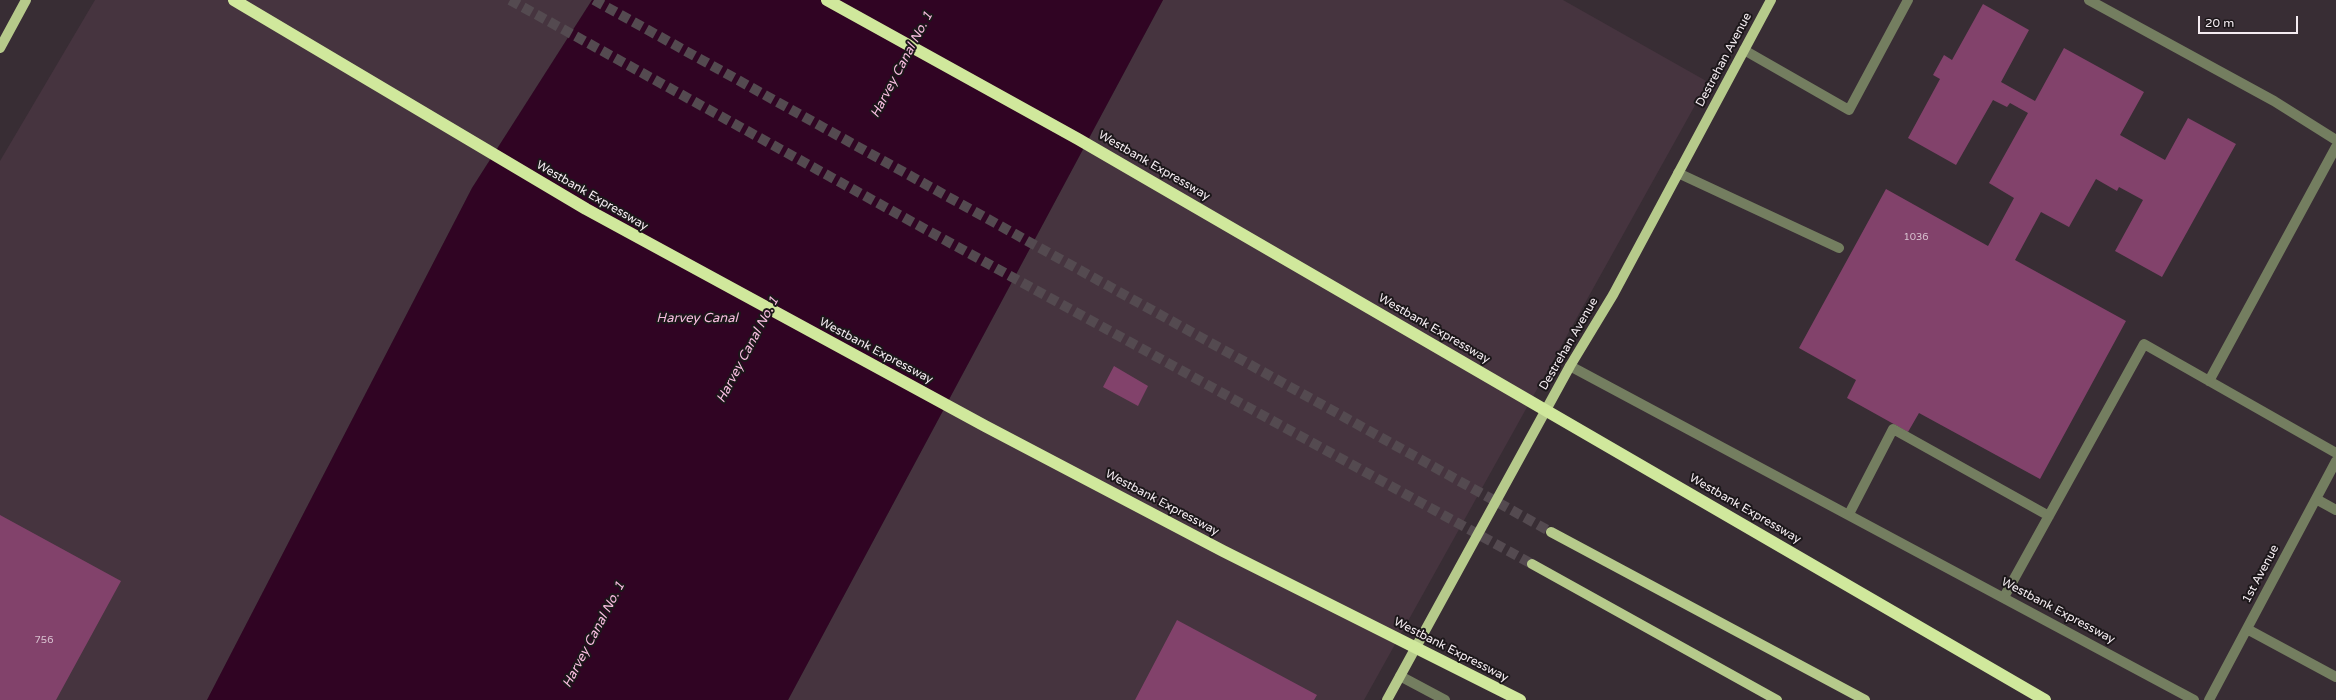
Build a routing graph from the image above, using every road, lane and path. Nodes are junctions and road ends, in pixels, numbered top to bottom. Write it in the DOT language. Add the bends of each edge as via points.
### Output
graph roads {
  1 [pos="26,0"];
  2 [pos="234,0"];
  3 [pos="827,0"];
  4 [pos="1771,0"];
  5 [pos="1908,0"];
  6 [pos="2089,0"];
  7 [pos="0,48"];
  8 [pos="1744,50"];
  9 [pos="2336,140"];
  10 [pos="2336,147"];
  11 [pos="1678,173"];
  12 [pos="1839,248"];
  13 [pos="1570,366"];
  14 [pos="2209,381"];
  15 [pos="2336,453"];
  16 [pos="2336,461"];
  17 [pos="2316,499"];
  18 [pos="2336,510"];
  19 [pos="1849,514"];
  20 [pos="2049,516"];
  21 [pos="1551,532"];
  22 [pos="1532,564"];
  23 [pos="2004,597"];
  24 [pos="2247,629"];
  25 [pos="1400,676"];
  26 [pos="2336,676"];
  27 [pos="1387,700"];
  28 [pos="1445,700"];
  29 [pos="1520,700"];
  30 [pos="1777,700"];
  31 [pos="1865,700"];
  32 [pos="2045,700"];
  33 [pos="2194,700"];
  34 [pos="2209,700"];
  1 -- 7 [label="main road"];
  2 -- 29 [label="highway, Westbank Expressway, bridge" via="586,209 985,426 1230,554"];
  3 -- 32 [label="highway, Westbank Expressway, bridge" via="1078,139"];
  4 -- 8 [label="main road, Destrehan Avenue"];
  5 -- 8 [label="street" via="1849,110"];
  6 -- 9 [label="street" via="2274,101"];
  8 -- 11 [label="main road, Destrehan Avenue"];
  10 -- 14 [label="street"];
  11 -- 12 [label="street"];
  11 -- 13 [label="main road, Destrehan Avenue" via="1613,295"];
  13 -- 19 [label="street, Westbank Expressway"];
  13 -- 25 [label="main road, Destrehan Avenue"];
  14 -- 15 [label="street"];
  14 -- 20 [label="street" via="2144,344"];
  16 -- 17 [label="street, 1st Avenue"];
  17 -- 18 [label="street"];
  17 -- 24 [label="street, 1st Avenue"];
  19 -- 20 [label="street" via="1893,430"];
  19 -- 23 [label="street, Westbank Expressway"];
  20 -- 23 [label="street"];
  21 -- 31 [label="main road"];
  22 -- 30 [label="main road"];
  23 -- 33 [label="street, Westbank Expressway"];
  24 -- 26 [label="street"];
  24 -- 34 [label="street, 1st Avenue"];
  25 -- 27 [label="main road, Destrehan Avenue"];
  25 -- 28 [label="street"];
}
